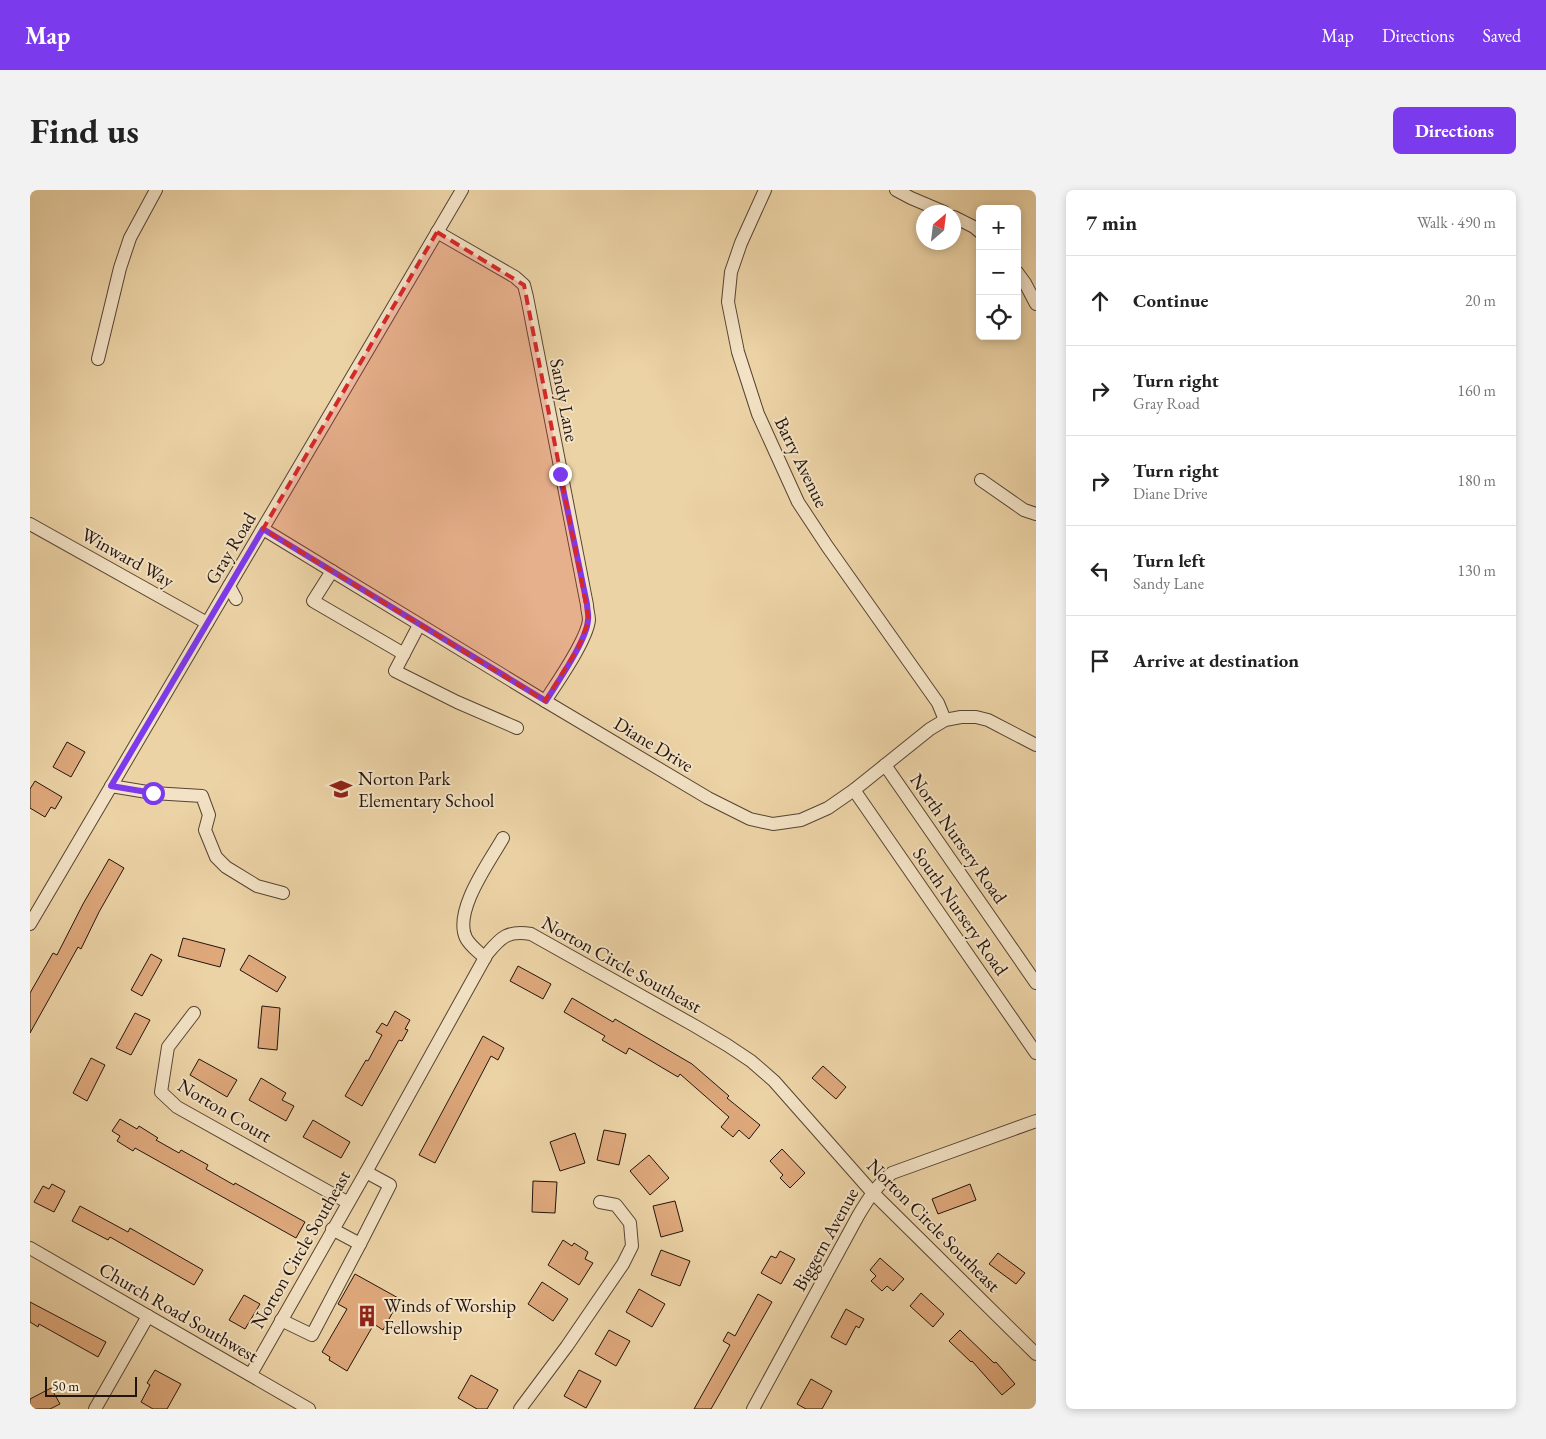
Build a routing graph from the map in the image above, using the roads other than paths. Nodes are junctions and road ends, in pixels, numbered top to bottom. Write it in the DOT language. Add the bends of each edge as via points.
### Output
graph roads {
  1 [pos="156,190"];
  2 [pos="462,190"];
  3 [pos="765,190"];
  4 [pos="896,190"];
  5 [pos="928,205"];
  6 [pos="961,220"];
  7 [pos="976,229"];
  8 [pos="437,232"];
  9 [pos="1021,278"];
  10 [pos="1036,304"];
  11 [pos="98,359"];
  12 [pos="981,480"];
  13 [pos="1036,514"];
  14 [pos="30,524"];
  15 [pos="263,529"];
  16 [pos="332,571"];
  17 [pos="229,586"];
  18 [pos="236,600"];
  19 [pos="207,624"];
  20 [pos="419,625"];
  21 [pos="404,654"];
  22 [pos="546,701"];
  23 [pos="945,720"];
  24 [pos="517,728"];
  25 [pos="1036,745"];
  26 [pos="885,764"];
  27 [pos="111,786"];
  28 [pos="854,790"];
  29 [pos="503,838"];
  30 [pos="283,893"];
  31 [pos="30,924"];
  32 [pos="485,958"];
  33 [pos="1036,983"];
  34 [pos="194,1013"];
  35 [pos="1036,1053"];
  36 [pos="1036,1121"];
  37 [pos="366,1172"];
  38 [pos="872,1192"];
  39 [pos="347,1202"];
  40 [pos="600,1202"];
  41 [pos="332,1229"];
  42 [pos="360,1244"];
  43 [pos="30,1248"];
  44 [pos="148,1316"];
  45 [pos="281,1320"];
  46 [pos="1036,1354"];
  47 [pos="251,1374"];
  48 [pos="95,1409"];
  49 [pos="309,1409"];
  50 [pos="520,1409"];
  51 [pos="752,1409"];
  1 -- 11 [label="street" via="130,238"];
  2 -- 8 [label="street, Gray Road"];
  3 -- 23 [label="street, Barry Avenue" via="731,272 728,302 738,352 758,414 798,502 938,703"];
  4 -- 5 [label="street"];
  6 -- 7 [label="street"];
  8 -- 15 [label="street, Gray Road"];
  8 -- 22 [label="street, Sandy Lane" via="515,277 524,285 527,297 588,620 578,648"];
  9 -- 10 [label="street"];
  12 -- 13 [label="street" via="1024,510"];
  14 -- 19 [label="street, Winward Way"];
  15 -- 16 [label="street, Diane Drive"];
  15 -- 17 [label="street, Gray Road"];
  16 -- 20 [label="street, Diane Drive"];
  16 -- 21 [label="street" via="313,600"];
  17 -- 18 [label="street"];
  17 -- 19 [label="street, Gray Road"];
  19 -- 27 [label="street, Gray Road"];
  20 -- 21 [label="street"];
  20 -- 22 [label="street, Diane Drive"];
  21 -- 24 [label="street" via="395,671"];
  22 -- 28 [label="street, Diane Drive" via="708,798 750,819 773,824 801,820 828,808"];
  23 -- 25 [label="street, Diane Drive" via="961,717 988,720"];
  23 -- 26 [label="street, Diane Drive"];
  26 -- 28 [label="street, Diane Drive"];
  26 -- 33 [label="street, North Nursery Road"];
  27 -- 30 [label="street" via="202,796 209,815 204,830 216,857 257,886"];
  27 -- 31 [label="street, Gray Road"];
  28 -- 35 [label="street, South Nursery Road"];
  29 -- 32 [label="street" via="473,891 464,917 466,938"];
  32 -- 37 [label="street, Norton Circle Southeast"];
  32 -- 38 [label="street, Norton Circle Southeast" via="510,934 531,934 727,1044 774,1081"];
  34 -- 39 [label="street, Norton Court" via="168,1047 161,1092 177,1106"];
  36 -- 38 [label="street, Biggern Avenue" via="892,1173"];
  37 -- 39 [label="street, Norton Circle Southeast"];
  37 -- 42 [label="street" via="390,1185"];
  38 -- 46 [label="street, Norton Circle Southeast"];
  38 -- 51 [label="street, Biggern Avenue"];
  39 -- 41 [label="street, Norton Circle Southeast"];
  40 -- 50 [label="street" via="616,1205 630,1223 632,1246 567,1346"];
  41 -- 42 [label="street"];
  41 -- 45 [label="street, Norton Circle Southeast"];
  42 -- 45 [label="street" via="312,1335"];
  43 -- 44 [label="street, Church Road Southwest"];
  44 -- 47 [label="street, Church Road Southwest"];
  44 -- 48 [label="street"];
  45 -- 47 [label="street, Norton Circle Southeast"];
  47 -- 49 [label="street, Church Road Southwest"];
}
